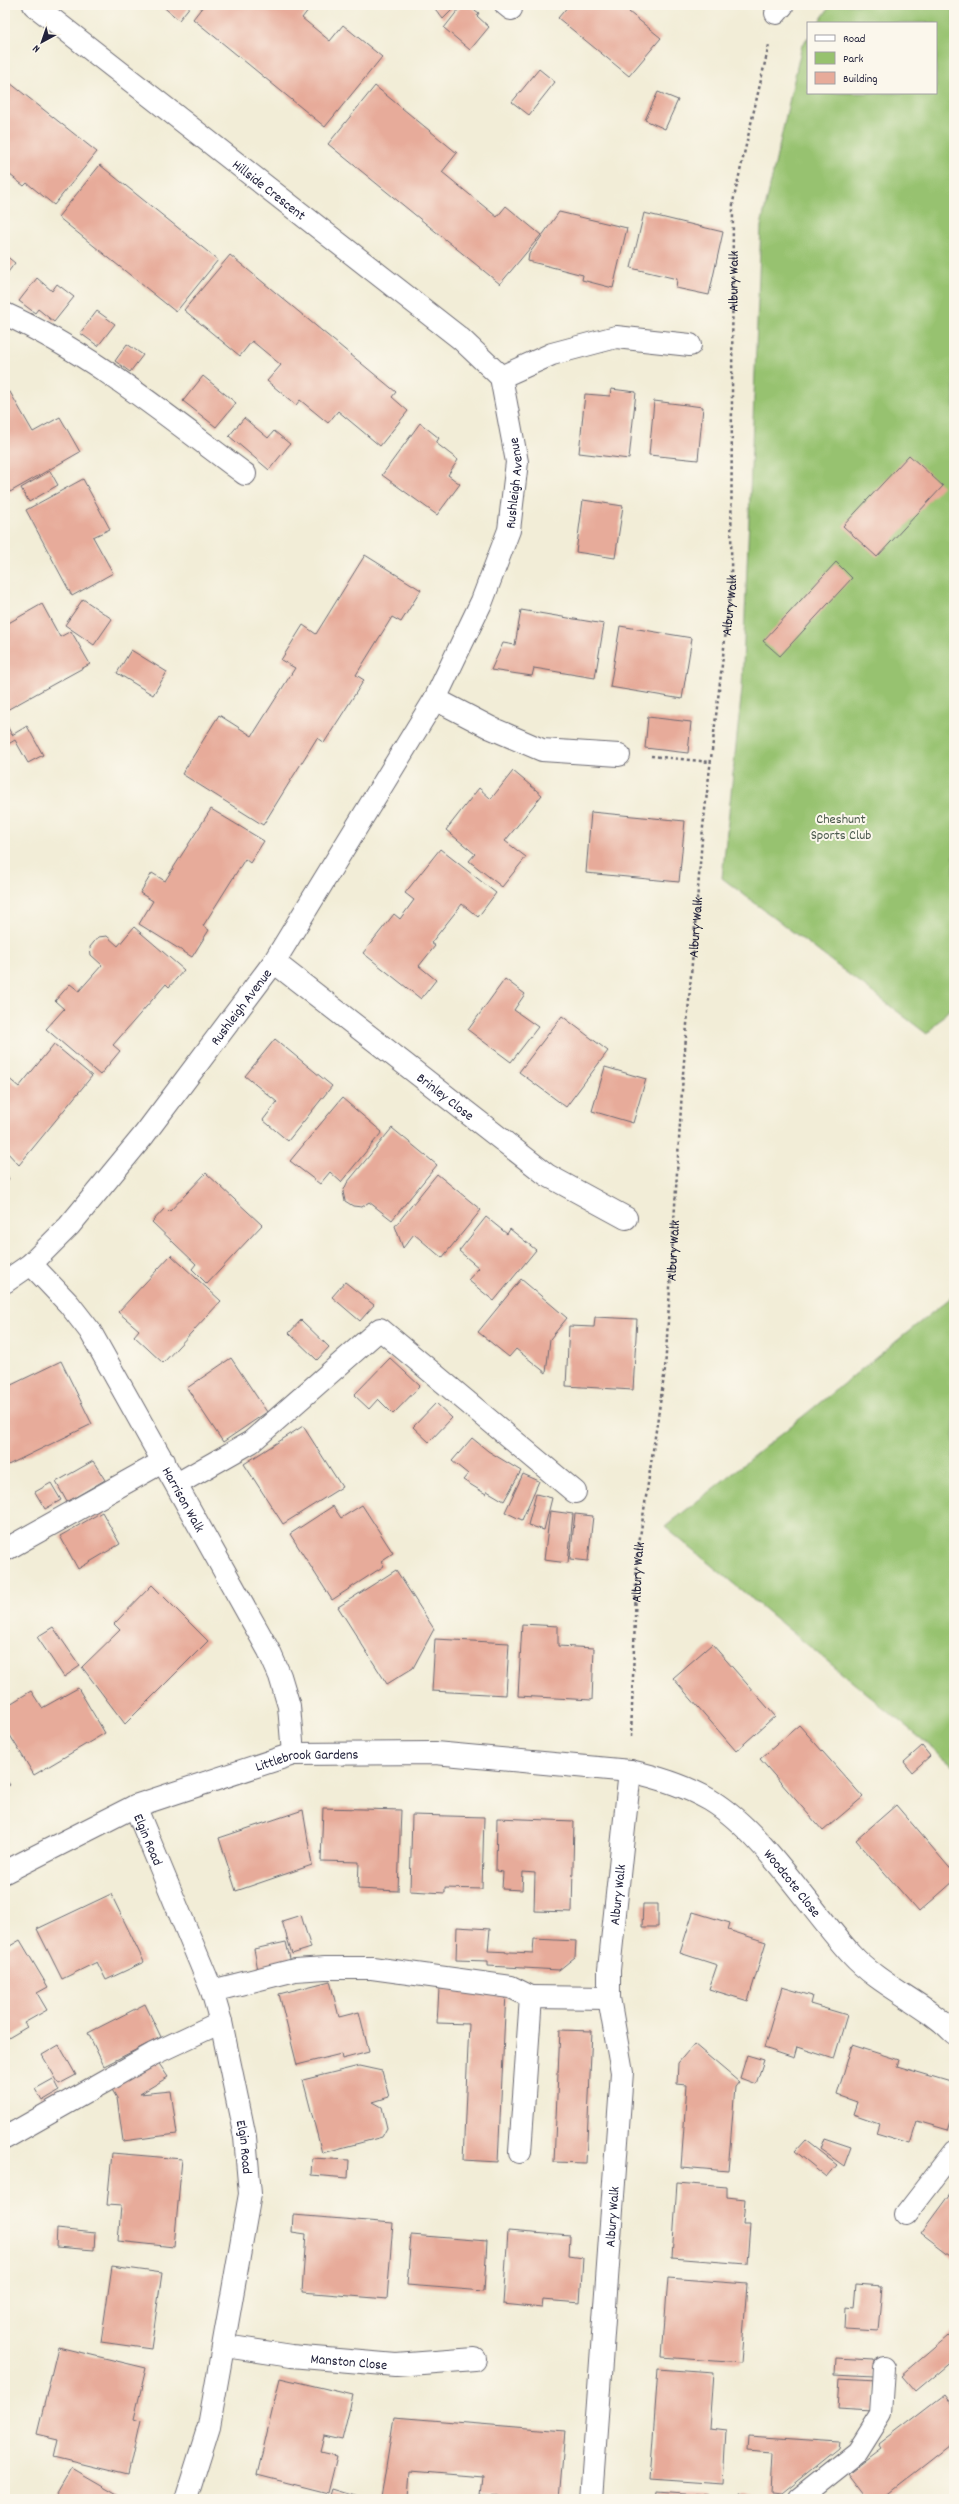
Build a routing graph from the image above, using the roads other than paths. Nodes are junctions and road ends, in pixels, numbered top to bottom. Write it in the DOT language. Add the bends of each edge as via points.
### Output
graph roads {
  1 [pos="34,5"];
  2 [pos="5,314"];
  3 [pos="690,345"];
  4 [pos="501,377"];
  5 [pos="245,474"];
  6 [pos="435,699"];
  7 [pos="619,755"];
  8 [pos="274,962"];
  9 [pos="626,1218"];
  10 [pos="31,1264"];
  11 [pos="5,1282"];
  12 [pos="164,1461"];
  13 [pos="177,1484"];
  14 [pos="575,1492"];
  15 [pos="5,1550"];
  16 [pos="293,1754"];
  17 [pos="630,1771"];
  18 [pos="135,1806"];
  19 [pos="5,1872"];
  20 [pos="212,1991"];
  21 [pos="531,1997"];
  22 [pos="609,1998"];
  23 [pos="221,2022"];
  24 [pos="947,2026"];
  25 [pos="5,2138"];
  26 [pos="520,2152"];
  27 [pos="954,2152"];
  28 [pos="906,2214"];
  29 [pos="225,2346"];
  30 [pos="475,2359"];
  31 [pos="884,2368"];
  32 [pos="186,2499"];
  33 [pos="591,2499"];
  34 [pos="798,2499"];
  1 -- 4 [label="street, Hillside Crescent" via="461,339"];
  2 -- 5 [label="street" via="75,350"];
  3 -- 4 [label="street" via="616,337 552,354"];
  4 -- 6 [label="street, Rushleigh Avenue" via="517,462 509,530 482,601"];
  6 -- 7 [label="street" via="490,728 542,750"];
  6 -- 8 [label="street, Rushleigh Avenue"];
  8 -- 9 [label="street, Brinley Close" via="547,1175"];
  8 -- 10 [label="street, Rushleigh Avenue" via="144,1135 69,1226"];
  10 -- 11 [label="street, Rushleigh Avenue"];
  10 -- 12 [label="street, Harrison Walk" via="90,1331"];
  12 -- 13 [label="street, Harrison Walk"];
  12 -- 15 [label="street"];
  13 -- 14 [label="street" via="251,1442 380,1329"];
  13 -- 16 [label="street, Harrison Walk" via="269,1651 280,1676 289,1706"];
  16 -- 17 [label="street, Littlebrook Gardens" via="435,1753"];
  16 -- 18 [label="street, Littlebrook Gardens"];
  17 -- 22 [label="street, Albury Walk" via="609,1970"];
  17 -- 24 [label="street, Woodcote Close" via="651,1776 710,1800 740,1823 775,1861 851,1954 875,1976"];
  18 -- 19 [label="street, Littlebrook Gardens"];
  18 -- 20 [label="street, Elgin Road"];
  20 -- 21 [label="street" via="295,1970 372,1968 511,1987"];
  20 -- 23 [label="street, Elgin Road"];
  21 -- 22 [label="street"];
  21 -- 26 [label="street"];
  22 -- 33 [label="street, Albury Walk" via="622,2072"];
  23 -- 25 [label="street" via="153,2054"];
  23 -- 29 [label="street, Elgin Road" via="245,2137 250,2194"];
  27 -- 28 [label="street"];
  29 -- 30 [label="street, Manston Close" via="291,2356 396,2365"];
  29 -- 32 [label="street, Elgin Road" via="209,2426"];
  31 -- 34 [label="street" via="881,2414 858,2452"];
}
